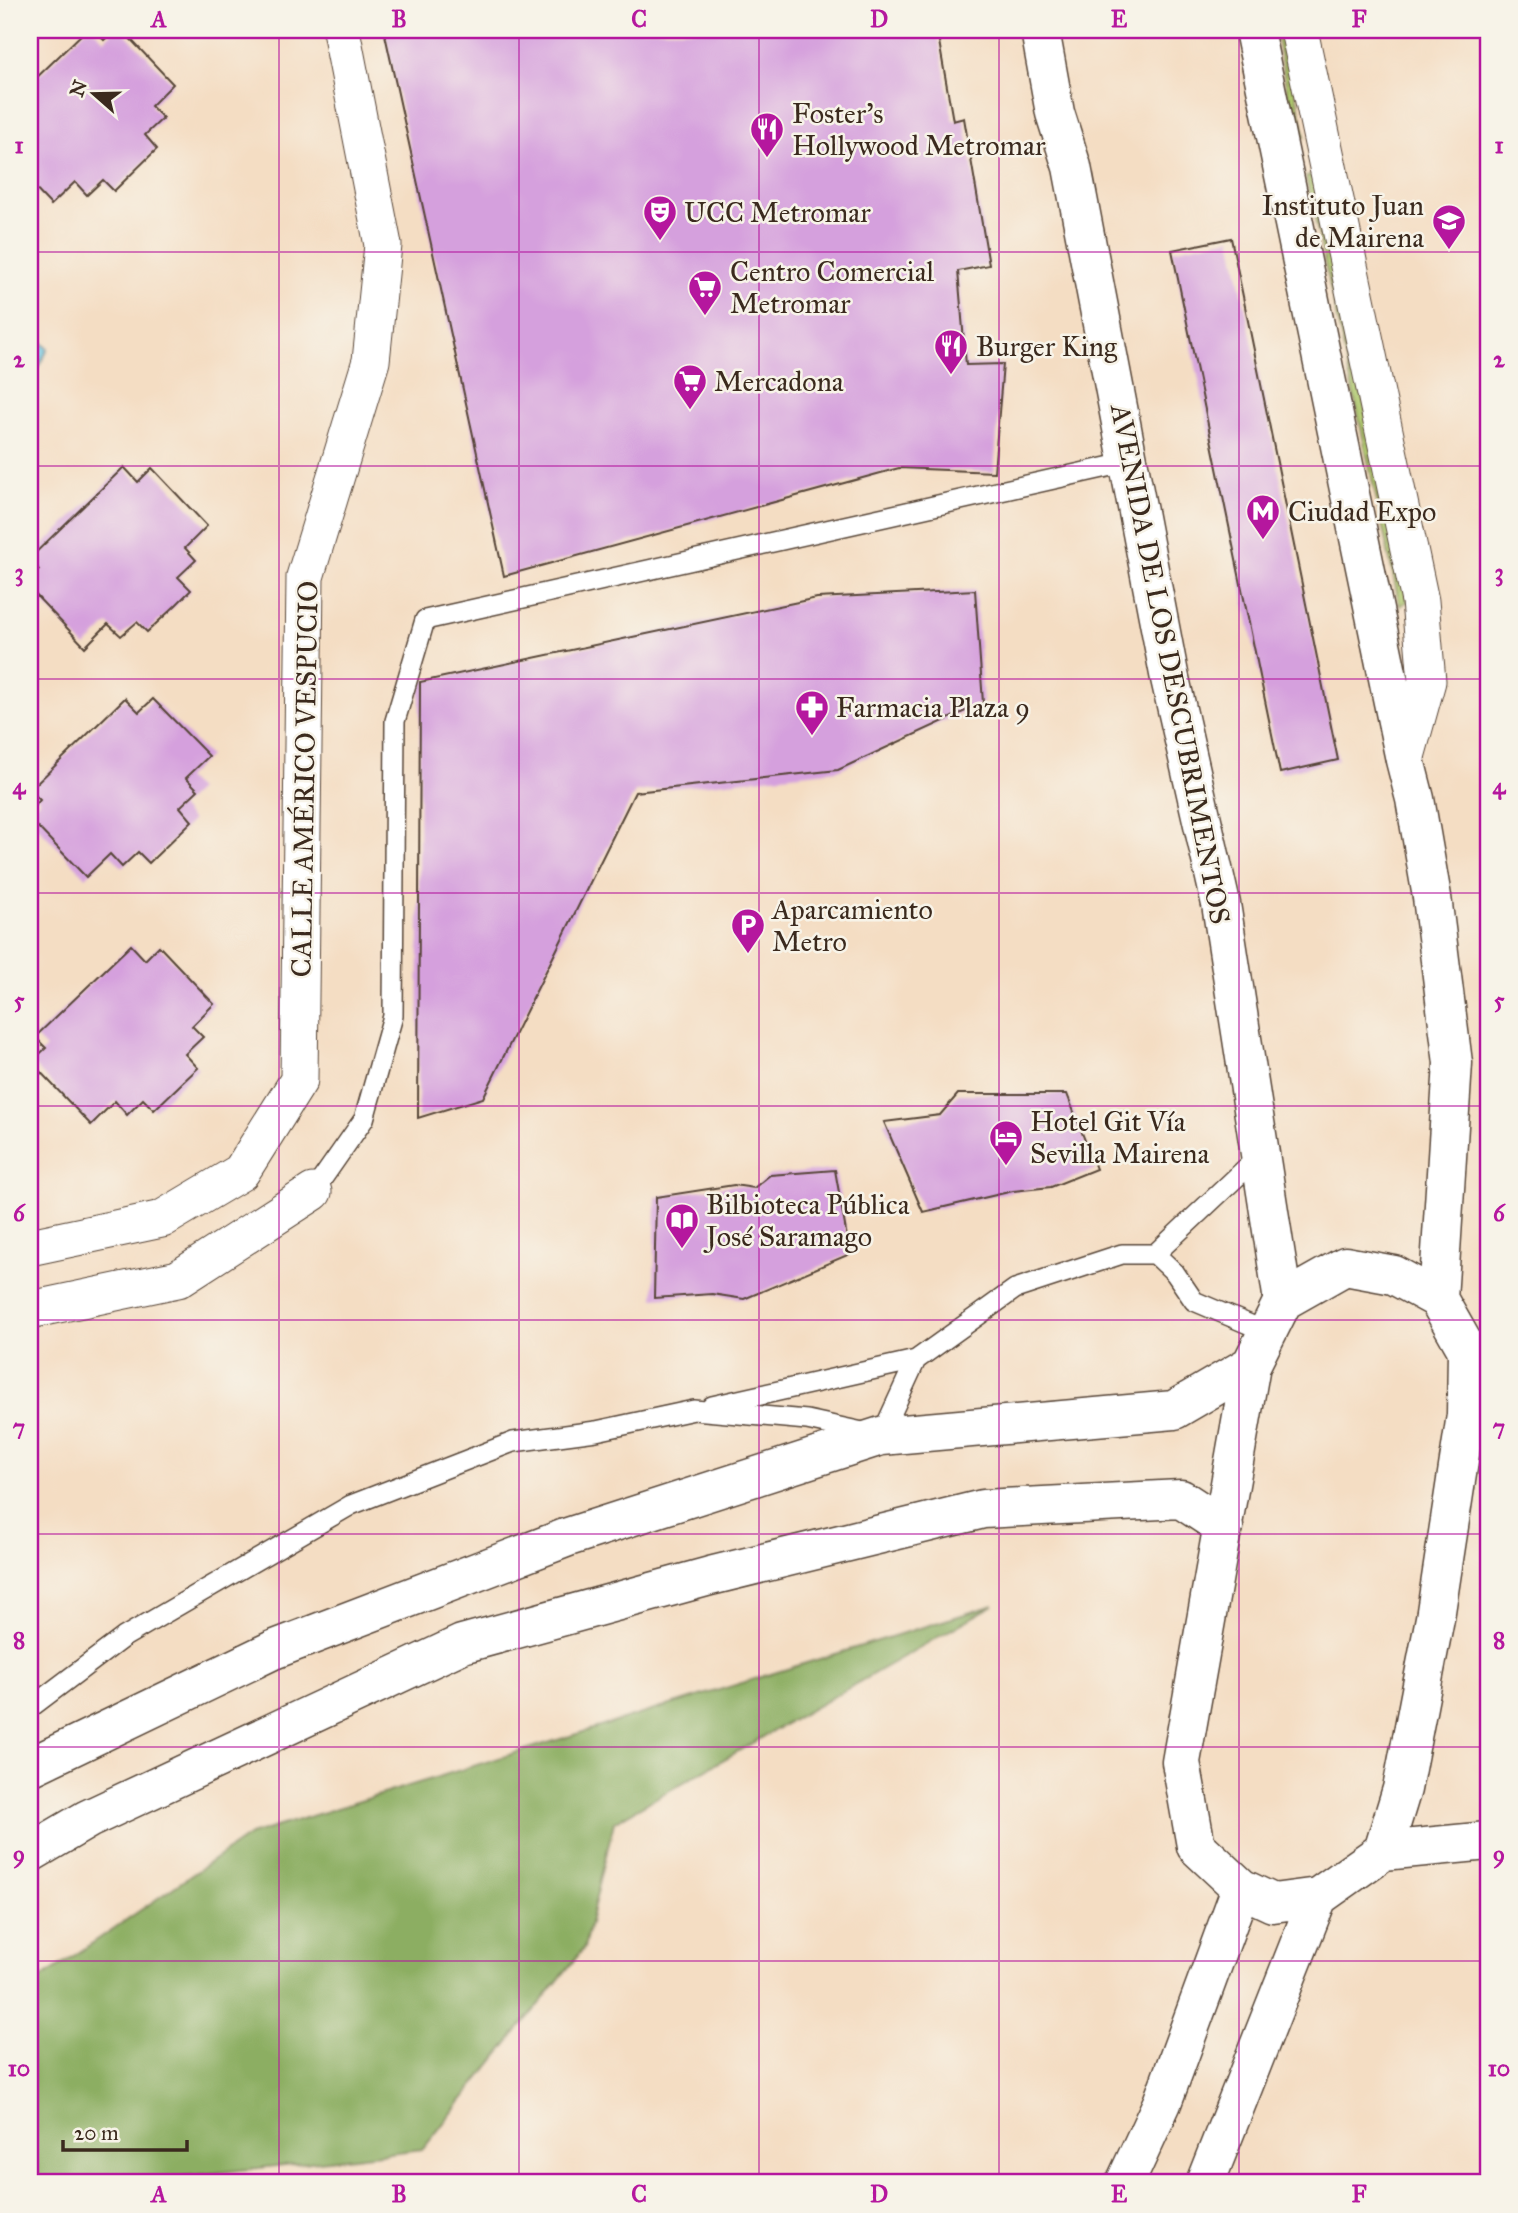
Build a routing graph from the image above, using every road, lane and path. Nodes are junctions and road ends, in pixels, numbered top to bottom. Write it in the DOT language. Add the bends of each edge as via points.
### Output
graph roads {
  1 [pos="341,30"];
  2 [pos="1040,30"];
  3 [pos="1254,30"];
  4 [pos="1299,30"];
  5 [pos="1130,462"];
  6 [pos="1405,760"];
  7 [pos="1260,1155"];
  8 [pos="313,1192"];
  9 [pos="30,1247"];
  10 [pos="1155,1254"];
  11 [pos="1438,1299"];
  12 [pos="30,1310"];
  13 [pos="1267,1333"];
  14 [pos="916,1360"];
  15 [pos="694,1410"];
  16 [pos="1477,1411"];
  17 [pos="881,1436"];
  18 [pos="1224,1527"];
  19 [pos="30,1708"];
  20 [pos="30,1767"];
  21 [pos="1488,1841"];
  22 [pos="1383,1851"];
  23 [pos="30,1853"];
  24 [pos="1241,1888"];
  25 [pos="1318,1897"];
  26 [pos="1125,2183"];
  27 [pos="1205,2183"];
  1 -- 9 [label="street, CALLE AMÉRICO VESPUCIO" via="383,245 371,361 305,577 299,1080 241,1172 162,1219"];
  2 -- 5 [label="street, AVENIDA DE LOS DESCUBRIMENTOS"];
  3 -- 6 [label="street"];
  4 -- 6 [label="street" via="1420,601 1427,681"];
  5 -- 7 [label="street, AVENIDA DE LOS DESCUBRIMENTOS" via="1169,674 1221,904"];
  5 -- 8 [label="lane" via="425,620 395,721 393,1016 364,1119"];
  6 -- 11 [label="street" via="1432,897 1452,1063"];
  7 -- 10 [label="lane"];
  7 -- 13 [label="street, AVENIDA DE LOS DESCUBRIMENTOS"];
  8 -- 12 [label="street" via="178,1279"];
  10 -- 13 [label="lane" via="1194,1301"];
  10 -- 14 [label="lane" via="1122,1254 1015,1289"];
  11 -- 13 [label="street" via="1394,1275 1345,1266"];
  11 -- 16 [label="street" via="1467,1350"];
  13 -- 17 [label="street" via="1174,1410"];
  13 -- 18 [label="street, AVENIDA DE LOS DESCUBRIMENTOS"];
  14 -- 15 [label="lane"];
  14 -- 17 [label="lane"];
  15 -- 17 [label="lane" via="807,1420"];
  15 -- 19 [label="lane" via="596,1431 513,1442 362,1499 124,1637"];
  16 -- 22 [label="street" via="1402,1789"];
  17 -- 20 [label="street" via="568,1537 272,1650"];
  18 -- 23 [label="street" via="1181,1499 983,1509 710,1576 461,1644 113,1808"];
  18 -- 24 [label="street, AVENIDA DE LOS DESCUBRIMENTOS" via="1181,1762 1196,1846"];
  21 -- 22 [label="street"];
  22 -- 25 [label="street"];
  24 -- 25 [label="street, AVENIDA DE LOS DESCUBRIMENTOS" via="1273,1903"];
  24 -- 26 [label="street" via="1162,2103"];
  25 -- 27 [label="street"];
}
